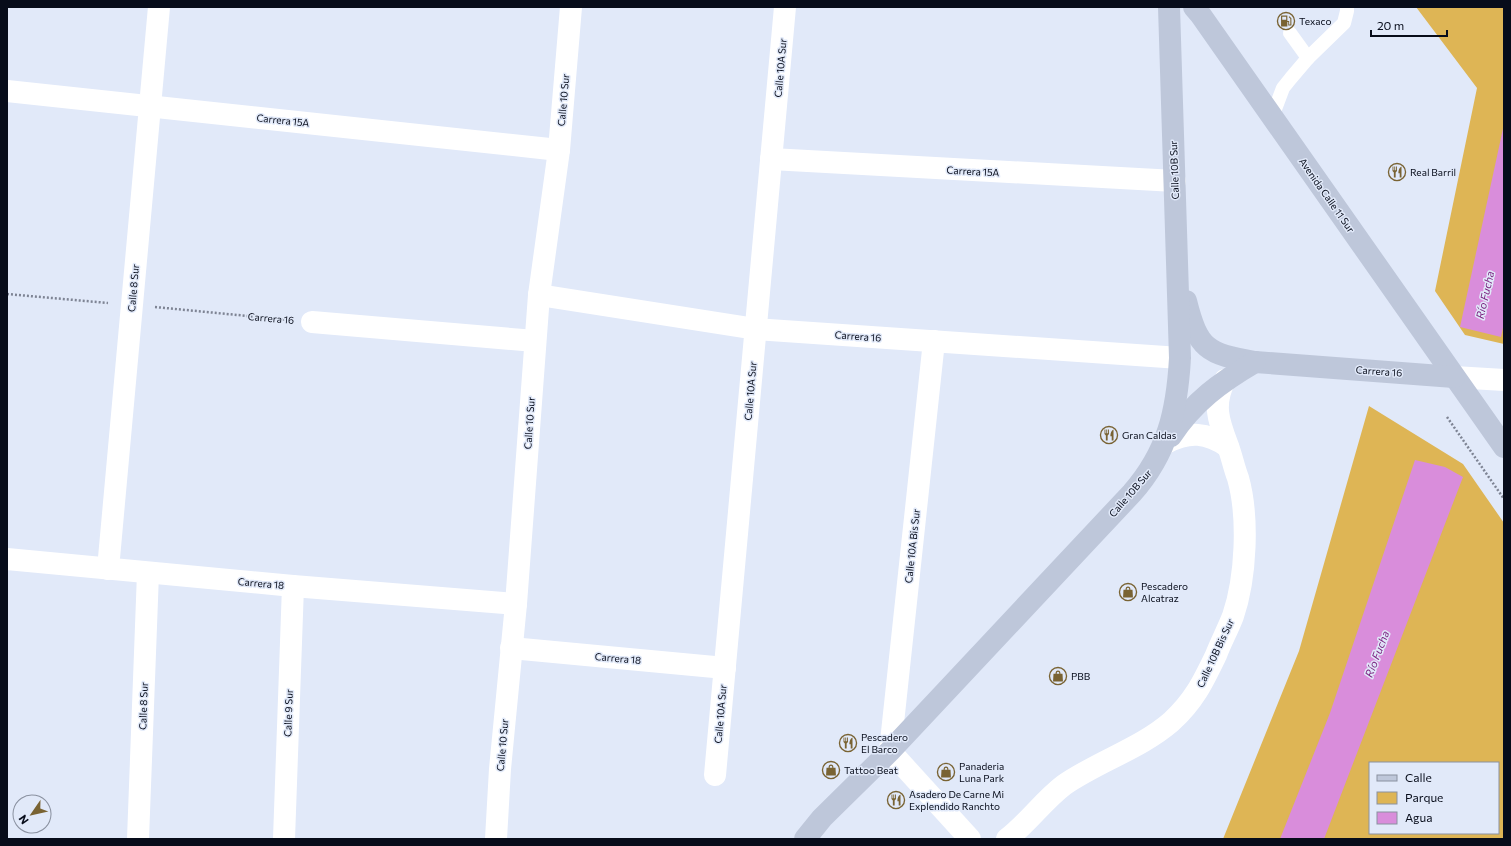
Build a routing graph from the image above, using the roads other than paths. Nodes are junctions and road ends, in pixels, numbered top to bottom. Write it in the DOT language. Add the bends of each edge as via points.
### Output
graph roads {
  1 [pos="159,7"];
  2 [pos="571,7"];
  3 [pos="785,7"];
  4 [pos="1169,7"];
  5 [pos="1347,7"];
  6 [pos="1197,9"];
  7 [pos="1290,33"];
  8 [pos="1308,58"];
  9 [pos="7,91"];
  10 [pos="150,106"];
  11 [pos="1272,116"];
  12 [pos="559,150"];
  13 [pos="771,159"];
  14 [pos="1175,182"];
  15 [pos="1177,266"];
  16 [pos="539,295"];
  17 [pos="312,322"];
  18 [pos="756,329"];
  19 [pos="535,341"];
  20 [pos="934,342"];
  21 [pos="1180,358"];
  22 [pos="1255,362"];
  23 [pos="1454,377"];
  24 [pos="1225,380"];
  25 [pos="1504,380"];
  26 [pos="1228,447"];
  27 [pos="1504,447"];
  28 [pos="1162,449"];
  29 [pos="7,559"];
  30 [pos="108,569"];
  31 [pos="148,573"];
  32 [pos="293,586"];
  33 [pos="516,604"];
  34 [pos="511,648"];
  35 [pos="725,668"];
  36 [pos="890,750"];
  37 [pos="715,775"];
  38 [pos="138,839"];
  39 [pos="284,839"];
  40 [pos="496,839"];
  41 [pos="805,839"];
  42 [pos="970,839"];
  43 [pos="1007,839"];
  1 -- 10 [label="street, Calle 8 Sur"];
  2 -- 12 [label="street, Calle 10 Sur"];
  3 -- 13 [label="street, Calle 10A Sur"];
  4 -- 14 [label="main road, Calle 10B Sur"];
  5 -- 8 [label="lane" via="1344,23"];
  6 -- 11 [label="main road, Avenida Calle 11 Sur"];
  7 -- 8 [label="lane"];
  8 -- 11 [label="lane" via="1283,88"];
  9 -- 10 [label="street, Carrera 15A"];
  10 -- 12 [label="street, Carrera 15A"];
  10 -- 30 [label="street, Calle 8 Sur"];
  11 -- 23 [label="main road, Avenida Calle 11 Sur"];
  12 -- 16 [label="street, Calle 10 Sur"];
  13 -- 14 [label="street, Carrera 15A"];
  13 -- 18 [label="street, Calle 10A Sur"];
  14 -- 15 [label="main road, Calle 10B Sur"];
  15 -- 21 [label="main road, Calle 10B Sur"];
  15 -- 22 [label="main road, Carrera 16" via="1189,313 1200,340 1215,353"];
  16 -- 18 [label="street, Carrera 16"];
  16 -- 19 [label="street, Calle 10 Sur"];
  17 -- 19 [label="street"];
  18 -- 20 [label="street, Carrera 16"];
  18 -- 35 [label="street, Calle 10A Sur"];
  19 -- 33 [label="street, Calle 10 Sur"];
  20 -- 21 [label="street, Carrera 16"];
  20 -- 36 [label="street, Calle 10A Bis Sur"];
  21 -- 28 [label="main road, Calle 10B Sur" via="1176,402"];
  22 -- 23 [label="main road, Carrera 16"];
  22 -- 24 [label="main road"];
  23 -- 25 [label="street, Carrera 16"];
  23 -- 27 [label="main road, Avenida Calle 11 Sur"];
  24 -- 26 [label="street, Calle 10B Bis Sur" via="1220,390 1217,409"];
  24 -- 28 [label="main road" via="1210,391 1184,418"];
  26 -- 28 [label="street" via="1219,441 1199,435 1188,435 1178,437"];
  26 -- 43 [label="street, Calle 10B Bis Sur" via="1239,484 1245,524 1242,578 1233,615 1201,687 1170,722 1152,736 1064,785"];
  28 -- 36 [label="main road, Calle 10B Sur" via="1132,493"];
  29 -- 30 [label="street, Carrera 18"];
  30 -- 31 [label="street, Carrera 18"];
  31 -- 32 [label="street, Carrera 18"];
  31 -- 38 [label="street, Calle 8 Sur"];
  32 -- 33 [label="street, Carrera 18"];
  32 -- 39 [label="street, Calle 9 Sur"];
  33 -- 34 [label="street, Calle 10 Sur"];
  34 -- 35 [label="street, Carrera 18"];
  34 -- 40 [label="street, Calle 10 Sur"];
  35 -- 37 [label="street, Calle 10A Sur"];
  36 -- 41 [label="main road, Calle 10B Sur" via="822,818"];
  36 -- 42 [label="street"];
}
